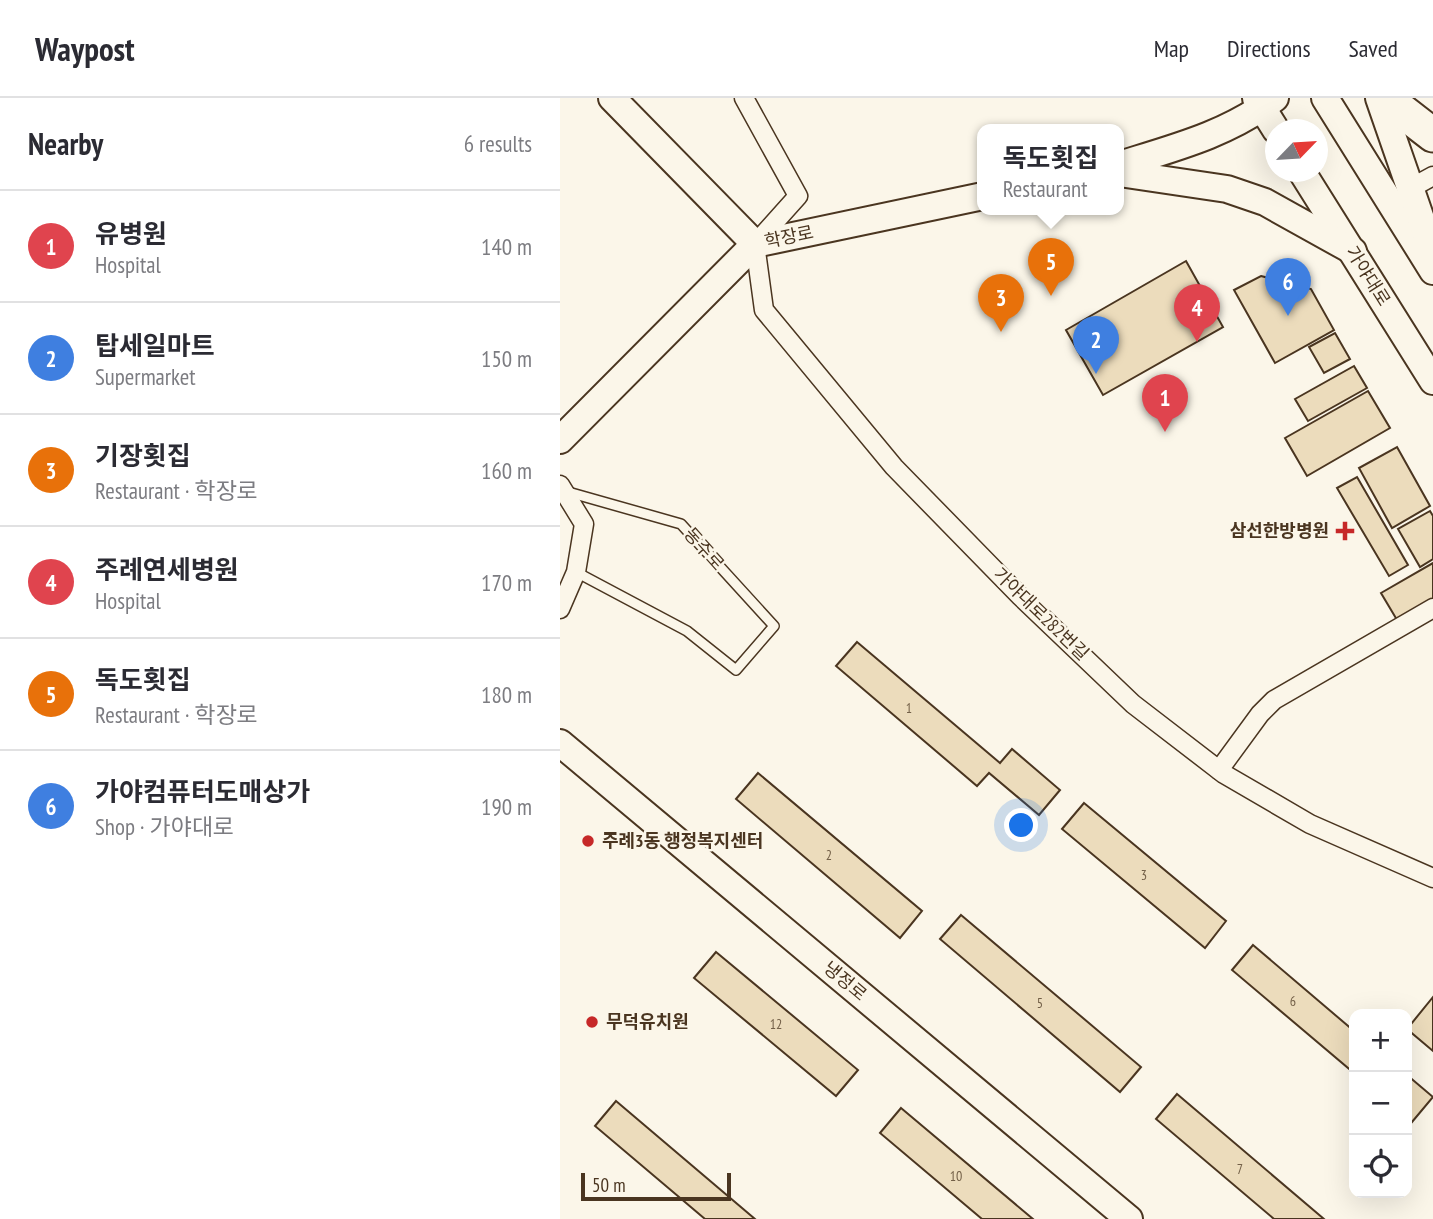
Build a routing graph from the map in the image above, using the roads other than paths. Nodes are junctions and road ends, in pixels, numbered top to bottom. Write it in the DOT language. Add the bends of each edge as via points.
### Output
graph roads {
  1 [pos="612,98"];
  2 [pos="744,98"];
  3 [pos="1231,98"];
  4 [pos="1325,98"];
  5 [pos="1379,98"];
  6 [pos="1385,98"];
  7 [pos="1420,98"];
  8 [pos="1433,106"];
  9 [pos="1267,108"];
  10 [pos="1213,134"];
  11 [pos="1433,135"];
  12 [pos="1124,164"];
  13 [pos="1124,174"];
  14 [pos="1308,182"];
  15 [pos="1422,182"];
  16 [pos="977,197"];
  17 [pos="755,244"];
  18 [pos="1353,251"];
  19 [pos="1433,253"];
  20 [pos="1433,271"];
  21 [pos="1433,381"];
  22 [pos="560,440"];
  23 [pos="563,488"];
  24 [pos="576,572"];
  25 [pos="1433,608"];
  26 [pos="560,609"];
  27 [pos="560,743"];
  28 [pos="1219,770"];
  29 [pos="1433,878"];
  30 [pos="1129,1219"];
  1 -- 17 [label="main road, 학장로"];
  2 -- 17 [label="street" via="798,196"];
  3 -- 10 [label="main road" via="1226,116"];
  4 -- 20 [label="main road"];
  5 -- 15 [label="main road"];
  6 -- 11 [label="highway"];
  7 -- 8 [label="highway"];
  9 -- 10 [label="main road"];
  10 -- 12 [label="main road"];
  13 -- 18 [label="main road" via="1227,189 1265,202"];
  14 -- 18 [label="main road, 가야대로"];
  15 -- 19 [label="main road"];
  16 -- 17 [label="main road, 학장로"];
  17 -- 22 [label="main road"];
  17 -- 28 [label="street, 가야대로282번길" via="764,310 894,467 1133,704"];
  18 -- 21 [label="main road, 가야대로"];
  23 -- 24 [label="street" via="584,524"];
  23 -- 24 [label="lane, 동주로" via="681,524 774,626 736,670 687,631"];
  24 -- 26 [label="street"];
  25 -- 28 [label="street" via="1274,700"];
  27 -- 30 [label="main road, 냉정로"];
  28 -- 29 [label="street, 가야대로282번길" via="1310,824"];
}
